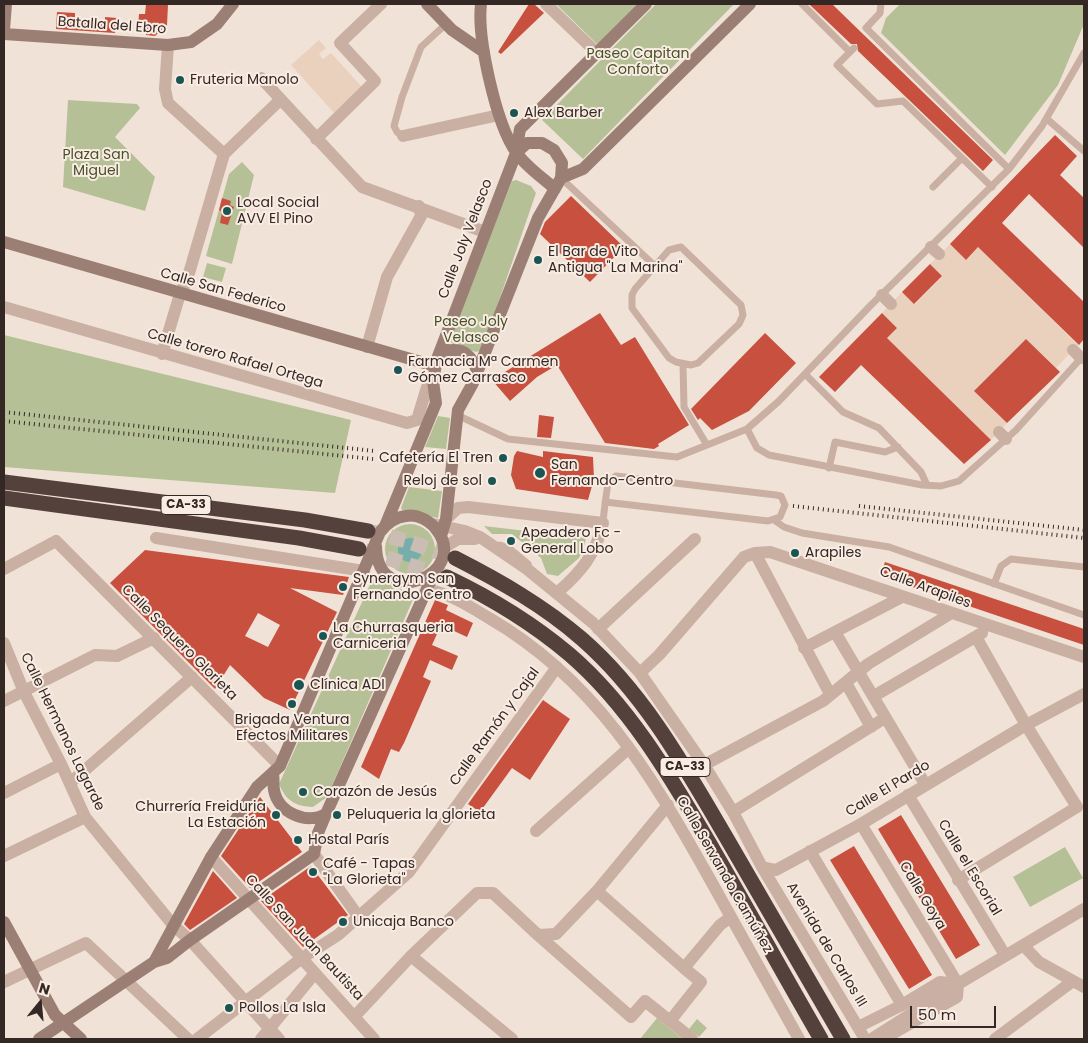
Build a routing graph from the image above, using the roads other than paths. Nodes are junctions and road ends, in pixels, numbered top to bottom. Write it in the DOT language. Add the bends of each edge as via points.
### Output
graph roads {
  1 [pos="6,4"];
  2 [pos="381,4"];
  3 [pos="427,4"];
  4 [pos="481,4"];
  5 [pos="546,4"];
  6 [pos="646,4"];
  7 [pos="750,4"];
  8 [pos="802,4"];
  9 [pos="881,4"];
  10 [pos="227,6"];
  11 [pos="443,21"];
  12 [pos="4,30"];
  13 [pos="4,34"];
  14 [pos="168,45"];
  15 [pos="484,52"];
  16 [pos="597,53"];
  17 [pos="1084,53"];
  18 [pos="1082,67"];
  19 [pos="261,78"];
  20 [pos="280,100"];
  21 [pos="499,115"];
  22 [pos="1047,119"];
  23 [pos="403,136"];
  24 [pos="316,139"];
  25 [pos="1084,151"];
  26 [pos="516,153"];
  27 [pos="224,154"];
  28 [pos="962,158"];
  29 [pos="1009,169"];
  30 [pos="561,178"];
  31 [pos="933,187"];
  32 [pos="992,187"];
  33 [pos="555,189"];
  34 [pos="420,211"];
  35 [pos="485,232"];
  36 [pos="4,242"];
  37 [pos="656,266"];
  38 [pos="180,294"];
  39 [pos="4,307"];
  40 [pos="367,347"];
  41 [pos="162,354"];
  42 [pos="1080,354"];
  43 [pos="436,362"];
  44 [pos="683,364"];
  45 [pos="477,371"];
  46 [pos="805,374"];
  47 [pos="433,381"];
  48 [pos="436,403"];
  49 [pos="458,412"];
  50 [pos="748,430"];
  51 [pos="707,445"];
  52 [pos="898,447"];
  53 [pos="829,468"];
  54 [pos="4,482"];
  55 [pos="927,485"];
  56 [pos="4,498"];
  57 [pos="605,502"];
  58 [pos="774,520"];
  59 [pos="603,523"];
  60 [pos="385,526"];
  61 [pos="368,531"];
  62 [pos="443,533"];
  63 [pos="156,538"];
  64 [pos="695,539"];
  65 [pos="486,542"];
  66 [pos="376,546"];
  67 [pos="359,549"];
  68 [pos="755,553"];
  69 [pos="455,558"];
  70 [pos="1084,567"];
  71 [pos="4,569"];
  72 [pos="364,571"];
  73 [pos="440,575"];
  74 [pos="994,584"];
  75 [pos="427,589"];
  76 [pos="558,592"];
  77 [pos="902,597"];
  78 [pos="950,614"];
  79 [pos="1084,615"];
  80 [pos="986,626"];
  81 [pos="598,629"];
  82 [pos="835,632"];
  83 [pos="976,637"];
  84 [pos="154,638"];
  85 [pos="4,643"];
  86 [pos="804,648"];
  87 [pos="1084,657"];
  88 [pos="557,666"];
  89 [pos="860,672"];
  90 [pos="640,673"];
  91 [pos="192,677"];
  92 [pos="846,683"];
  93 [pos="24,692"];
  94 [pos="830,694"];
  95 [pos="1084,694"];
  96 [pos="874,696"];
  97 [pos="4,701"];
  98 [pos="885,718"];
  99 [pos="1026,725"];
  100 [pos="871,726"];
  101 [pos="629,748"];
  102 [pos="61,764"];
  103 [pos="704,765"];
  104 [pos="277,770"];
  105 [pos="70,783"];
  106 [pos="925,784"];
  107 [pos="4,793"];
  108 [pos="908,795"];
  109 [pos="668,806"];
  110 [pos="733,812"];
  111 [pos="326,814"];
  112 [pos="85,817"];
  113 [pos="861,824"];
  114 [pos="536,831"];
  115 [pos="810,851"];
  116 [pos="314,854"];
  117 [pos="4,856"];
  118 [pos="211,858"];
  119 [pos="762,867"];
  120 [pos="958,880"];
  121 [pos="597,891"];
  122 [pos="247,900"];
  123 [pos="1084,910"];
  124 [pos="358,916"];
  125 [pos="731,917"];
  126 [pos="4,922"];
  127 [pos="173,925"];
  128 [pos="538,935"];
  129 [pos="190,940"];
  130 [pos="1023,945"];
  131 [pos="1005,955"];
  132 [pos="412,956"];
  133 [pos="302,958"];
  134 [pos="154,962"];
  135 [pos="684,968"];
  136 [pos="30,970"];
  137 [pos="315,973"];
  138 [pos="4,982"];
  139 [pos="126,982"];
  140 [pos="958,984"];
  141 [pos="1079,984"];
  142 [pos="246,1001"];
  143 [pos="902,1005"];
  144 [pos="355,1016"];
  145 [pos="670,1021"];
  146 [pos="63,1024"];
  147 [pos="858,1027"];
  148 [pos="265,1034"];
  149 [pos="369,1038"];
  150 [pos="869,1038"];
  151 [pos="39,1039"];
  152 [pos="81,1039"];
  153 [pos="188,1039"];
  154 [pos="197,1039"];
  155 [pos="279,1039"];
  156 [pos="512,1039"];
  157 [pos="692,1039"];
  158 [pos="799,1039"];
  159 [pos="821,1039"];
  160 [pos="843,1039"];
  161 [pos="887,1039"];
  162 [pos="995,1039"];
  1 -- 12 [label="street"];
  2 -- 24 [label="street" via="340,42 375,81"];
  3 -- 11 [label="street"];
  4 -- 15 [label="street"];
  5 -- 16 [label="street"];
  6 -- 16 [label="street"];
  7 -- 30 [label="street" via="583,169"];
  8 -- 28 [label="lane" via="852,50 837,65 877,104 903,101"];
  9 -- 29 [label="lane" via="880,13 866,28 868,34"];
  10 -- 14 [label="street, Batalla del Ebro" via="217,24 191,42"];
  11 -- 15 [label="street"];
  11 -- 23 [label="lane" via="421,46 402,97 394,126"];
  13 -- 14 [label="street, Batalla del Ebro"];
  14 -- 27 [label="street" via="165,89 168,103"];
  15 -- 21 [label="street"];
  16 -- 26 [label="street, Calle Joly Velasco" via="520,129"];
  17 -- 18 [label="lane"];
  18 -- 22 [label="lane"];
  19 -- 20 [label="street"];
  20 -- 24 [label="street"];
  20 -- 27 [label="street"];
  21 -- 23 [label="street"];
  21 -- 26 [label="street"];
  22 -- 25 [label="lane"];
  22 -- 29 [label="lane"];
  24 -- 34 [label="street" via="362,187"];
  26 -- 30 [label="street" via="527,143 550,146 562,163"];
  26 -- 33 [label="street"];
  26 -- 35 [label="street, Calle Joly Velasco"];
  27 -- 38 [label="street"];
  28 -- 31 [label="lane"];
  28 -- 32 [label="lane"];
  29 -- 32 [label="lane"];
  30 -- 33 [label="street"];
  30 -- 37 [label="lane"];
  32 -- 46 [label="lane" via="886,300"];
  33 -- 45 [label="street" via="538,218"];
  34 -- 35 [label="street"];
  34 -- 40 [label="street" via="387,277"];
  35 -- 43 [label="street, Calle Joly Velasco"];
  36 -- 38 [label="street, Calle San Federico"];
  37 -- 44 [label="lane" via="635,289 632,308 669,358"];
  37 -- 44 [label="lane" via="673,248 685,249 738,300 743,310 740,324 698,363"];
  38 -- 40 [label="street, Calle San Federico"];
  38 -- 41 [label="street"];
  39 -- 41 [label="street, Calle torero Rafael Ortega"];
  40 -- 43 [label="street, Calle San Federico"];
  41 -- 47 [label="street, Calle torero Rafael Ortega" via="382,417 414,423 427,386"];
  42 -- 55 [label="lane" via="959,481 940,486"];
  43 -- 45 [label="street" via="446,351 461,351 468,354"];
  43 -- 47 [label="street, Calle Joly Velasco"];
  44 -- 51 [label="lane" via="684,406"];
  45 -- 49 [label="street"];
  46 -- 50 [label="lane"];
  46 -- 52 [label="lane" via="844,412 879,428"];
  47 -- 48 [label="street, Calle Joly Velasco"];
  48 -- 49 [label="street"];
  48 -- 60 [label="street"];
  49 -- 51 [label="lane" via="508,439 518,441 677,457"];
  49 -- 62 [label="street"];
  50 -- 51 [label="lane"];
  50 -- 53 [label="lane" via="762,453"];
  52 -- 53 [label="lane" via="884,452 835,442"];
  52 -- 55 [label="lane" via="921,472"];
  53 -- 55 [label="lane"];
  54 -- 61 [label="highway, CA-33"];
  56 -- 67 [label="highway, CA-33"];
  57 -- 58 [label="lane"];
  57 -- 58 [label="lane" via="609,480 620,476 776,495 784,500 785,509"];
  57 -- 59 [label="lane"];
  58 -- 74 [label="lane" via="802,533 889,547"];
  59 -- 62 [label="street" via="458,508"];
  59 -- 76 [label="street" via="588,562"];
  60 -- 62 [label="street" via="405,516 420,517"];
  60 -- 66 [label="street"];
  62 -- 65 [label="street"];
  62 -- 65 [label="street, Avenida de Carlos III" via="465,531"];
  62 -- 73 [label="street"];
  63 -- 72 [label="street"];
  64 -- 81 [label="street"];
  65 -- 76 [label="street, Avenida de Carlos III"];
  66 -- 72 [label="street"];
  66 -- 73 [label="street" via="381,567 399,581 421,581"];
  68 -- 77 [label="street, Calle Arapiles" via="770,552"];
  68 -- 86 [label="street"];
  68 -- 90 [label="street" via="744,557"];
  69 -- 160 [label="highway, CA-33" via="501,581 564,625 601,658 631,692 683,764"];
  70 -- 74 [label="lane" via="1012,559 1001,566"];
  71 -- 84 [label="street, Calle Sequero Glorieta" via="56,541"];
  72 -- 104 [label="street"];
  73 -- 75 [label="street"];
  73 -- 159 [label="highway, CA-33" via="490,598 531,624 581,665 630,719 696,820"];
  74 -- 79 [label="lane"];
  75 -- 88 [label="street, Calle Servando Camúñez" via="454,598 500,625"];
  75 -- 111 [label="street"];
  76 -- 81 [label="street, Avenida de Carlos III"];
  77 -- 78 [label="street, Calle Arapiles"];
  77 -- 82 [label="street"];
  78 -- 80 [label="street, Calle Arapiles"];
  78 -- 89 [label="street"];
  80 -- 83 [label="street"];
  80 -- 87 [label="street, Calle Arapiles"];
  81 -- 90 [label="street, Avenida de Carlos III"];
  82 -- 86 [label="street"];
  82 -- 89 [label="street"];
  83 -- 96 [label="street"];
  83 -- 99 [label="street"];
  84 -- 91 [label="street, Calle Sequero Glorieta"];
  84 -- 93 [label="street" via="118,656 95,654"];
  85 -- 93 [label="street, Calle Hermanos Lagarde"];
  86 -- 94 [label="street"];
  88 -- 101 [label="street, Calle Servando Camúñez" via="587,695"];
  88 -- 124 [label="street, Calle Ramón y Cajal" via="409,872"];
  89 -- 92 [label="street"];
  89 -- 96 [label="street"];
  90 -- 103 [label="street, Avenida de Carlos III"];
  91 -- 104 [label="street, Calle Sequero Glorieta"];
  91 -- 105 [label="street"];
  92 -- 94 [label="street"];
  92 -- 100 [label="street"];
  93 -- 97 [label="street"];
  93 -- 102 [label="street, Calle Hermanos Lagarde"];
  94 -- 103 [label="street" via="823,701"];
  95 -- 99 [label="street, Calle El Pardo"];
  96 -- 98 [label="street"];
  98 -- 100 [label="street"];
  98 -- 106 [label="street"];
  99 -- 106 [label="street, Calle El Pardo"];
  99 -- 120 [label="street" via="1077,807"];
  100 -- 110 [label="street"];
  101 -- 109 [label="street, Calle Servando Camúñez"];
  101 -- 114 [label="street"];
  102 -- 105 [label="street, Calle Hermanos Lagarde"];
  102 -- 107 [label="street"];
  103 -- 110 [label="street, Avenida de Carlos III"];
  104 -- 111 [label="street" via="274,792 288,812 311,819"];
  104 -- 118 [label="street" via="256,787"];
  105 -- 112 [label="street, Calle Hermanos Lagarde"];
  106 -- 108 [label="street, Calle El Pardo"];
  108 -- 113 [label="street, Calle El Pardo"];
  108 -- 120 [label="street, Calle el Escorial"];
  109 -- 121 [label="street"];
  109 -- 125 [label="street, Calle Servando Camúñez"];
  110 -- 119 [label="street, Avenida de Carlos III"];
  111 -- 116 [label="street"];
  112 -- 117 [label="street"];
  112 -- 127 [label="street, Calle Hermanos Lagarde"];
  113 -- 115 [label="street, Calle El Pardo"];
  113 -- 140 [label="street, Calle Goya"];
  115 -- 119 [label="street, Calle El Pardo" via="776,870"];
  115 -- 143 [label="street"];
  116 -- 122 [label="street"];
  116 -- 124 [label="street"];
  118 -- 122 [label="street, Calle San Juan Bautista"];
  118 -- 127 [label="street"];
  119 -- 147 [label="street, Avenida de Carlos III"];
  120 -- 131 [label="street, Calle el Escorial"];
  121 -- 128 [label="street" via="556,934"];
  121 -- 135 [label="street"];
  122 -- 129 [label="street"];
  122 -- 133 [label="street, Calle San Juan Bautista"];
  123 -- 130 [label="street"];
  124 -- 133 [label="street, Calle Ramón y Cajal" via="326,944"];
  125 -- 135 [label="street" via="720,925"];
  125 -- 158 [label="street, Calle Servando Camúñez"];
  126 -- 136 [label="street"];
  127 -- 129 [label="street, Calle Hermanos Lagarde"];
  127 -- 134 [label="street"];
  128 -- 132 [label="street" via="493,892 477,894"];
  128 -- 145 [label="street" via="631,1017 645,1001"];
  129 -- 134 [label="street" via="167,958"];
  129 -- 142 [label="street, Calle Hermanos Lagarde"];
  130 -- 131 [label="street"];
  130 -- 141 [label="street" via="1039,962"];
  131 -- 140 [label="street"];
  132 -- 144 [label="street"];
  132 -- 156 [label="street"];
  133 -- 137 [label="street, Calle San Juan Bautista"];
  133 -- 142 [label="street, Calle Ramón y Cajal"];
  134 -- 139 [label="street"];
  135 -- 145 [label="street" via="701,982"];
  136 -- 138 [label="street"];
  136 -- 139 [label="street" via="86,943"];
  136 -- 146 [label="street"];
  137 -- 144 [label="street, Calle San Juan Bautista"];
  137 -- 148 [label="street"];
  139 -- 146 [label="street"];
  139 -- 153 [label="street"];
  140 -- 143 [label="street" via="940,982"];
  140 -- 150 [label="street"];
  140 -- 161 [label="street" via="957,997"];
  141 -- 162 [label="street"];
  142 -- 148 [label="street, Calle Hermanos Lagarde"];
  142 -- 154 [label="street, Calle Ramón y Cajal"];
  143 -- 147 [label="street"];
  144 -- 149 [label="street, Calle San Juan Bautista"];
  145 -- 157 [label="street"];
  146 -- 151 [label="street"];
  146 -- 152 [label="street"];
  147 -- 150 [label="street, Avenida de Carlos III"];
  148 -- 155 [label="street, Calle Hermanos Lagarde"];
}
